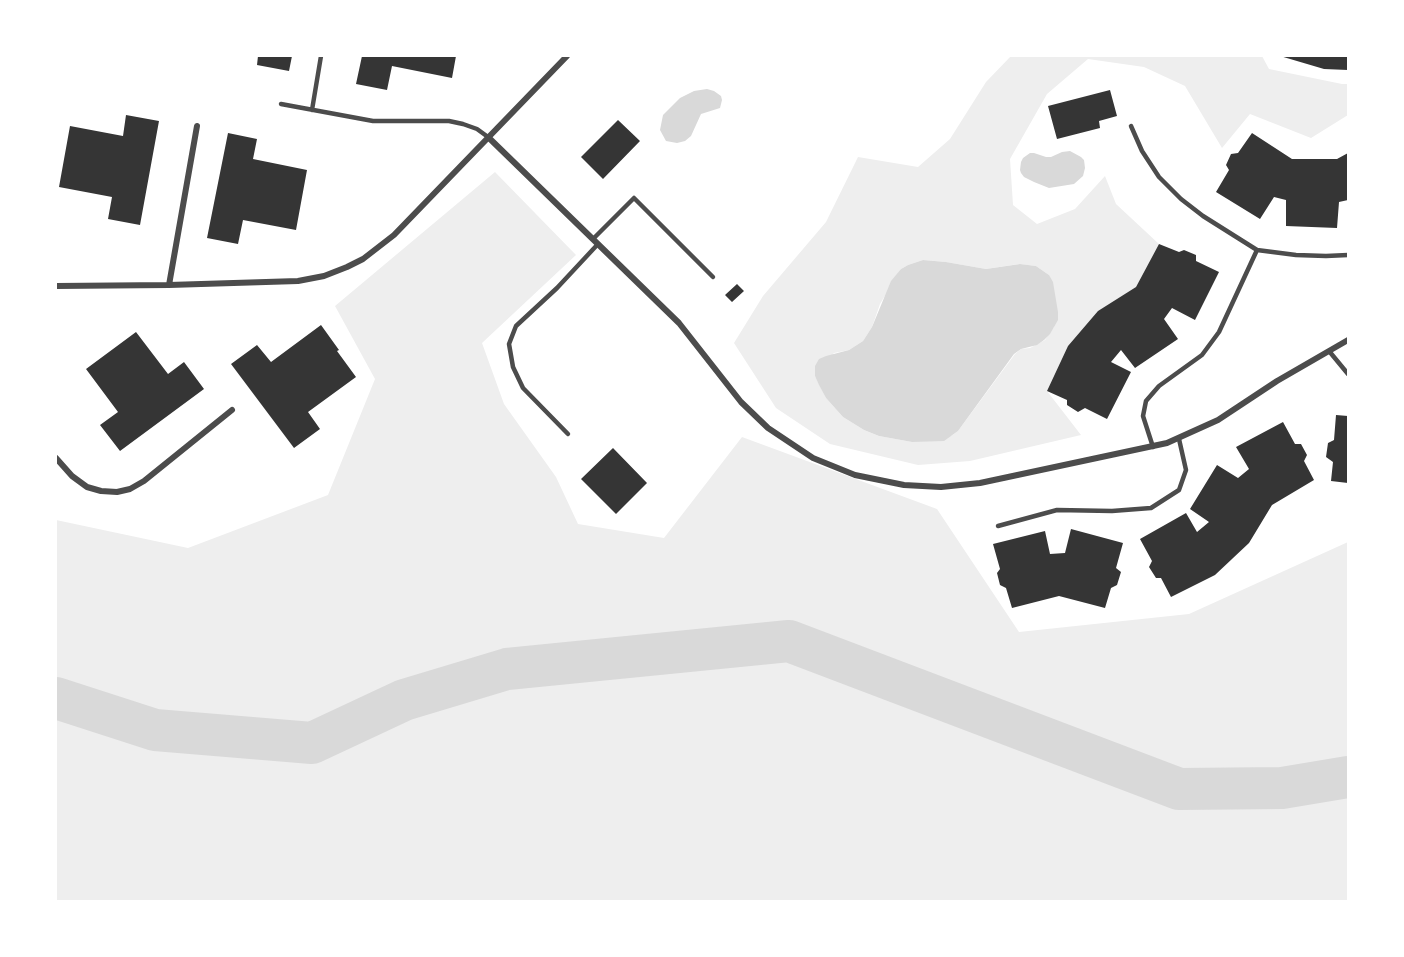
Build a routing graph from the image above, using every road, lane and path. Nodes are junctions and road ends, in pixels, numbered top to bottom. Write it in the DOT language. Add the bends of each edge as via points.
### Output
graph roads {
  1 [pos="321,56"];
  2 [pos="567,56"];
  3 [pos="281,104"];
  4 [pos="312,110"];
  5 [pos="197,126"];
  6 [pos="1131,126"];
  7 [pos="488,137"];
  8 [pos="593,239"];
  9 [pos="598,244"];
  10 [pos="1257,250"];
  11 [pos="1348,255"];
  12 [pos="713,277"];
  13 [pos="169,285"];
  14 [pos="56,286"];
  15 [pos="1348,340"];
  16 [pos="1329,351"];
  17 [pos="1348,374"];
  18 [pos="232,410"];
  19 [pos="568,434"];
  20 [pos="1179,439"];
  21 [pos="1153,447"];
  22 [pos="56,458"];
  23 [pos="998,526"];
  1 -- 4 [label="lane"];
  2 -- 7 [label="street"];
  3 -- 4 [label="lane"];
  4 -- 7 [label="lane" via="373,121 449,121 477,129"];
  5 -- 13 [label="street"];
  6 -- 10 [label="lane" via="1159,177 1181,199"];
  7 -- 8 [label="street"];
  7 -- 13 [label="street" via="394,236 347,267 298,281"];
  8 -- 9 [label="street"];
  8 -- 12 [label="lane" via="634,198"];
  9 -- 19 [label="lane" via="516,326 509,344 523,388"];
  9 -- 21 [label="street" via="679,323 741,402 768,428 813,458 855,475 904,485 941,487 980,483"];
  10 -- 11 [label="lane"];
  10 -- 21 [label="lane" via="1219,332 1208,347 1146,401 1143,416"];
  13 -- 14 [label="street"];
  15 -- 16 [label="street"];
  16 -- 17 [label="lane"];
  16 -- 20 [label="street" via="1218,420"];
  18 -- 22 [label="street" via="130,489 117,492 87,487"];
  20 -- 21 [label="street"];
  20 -- 23 [label="lane" via="1186,470 1179,490 1151,508 1057,510"];
}
